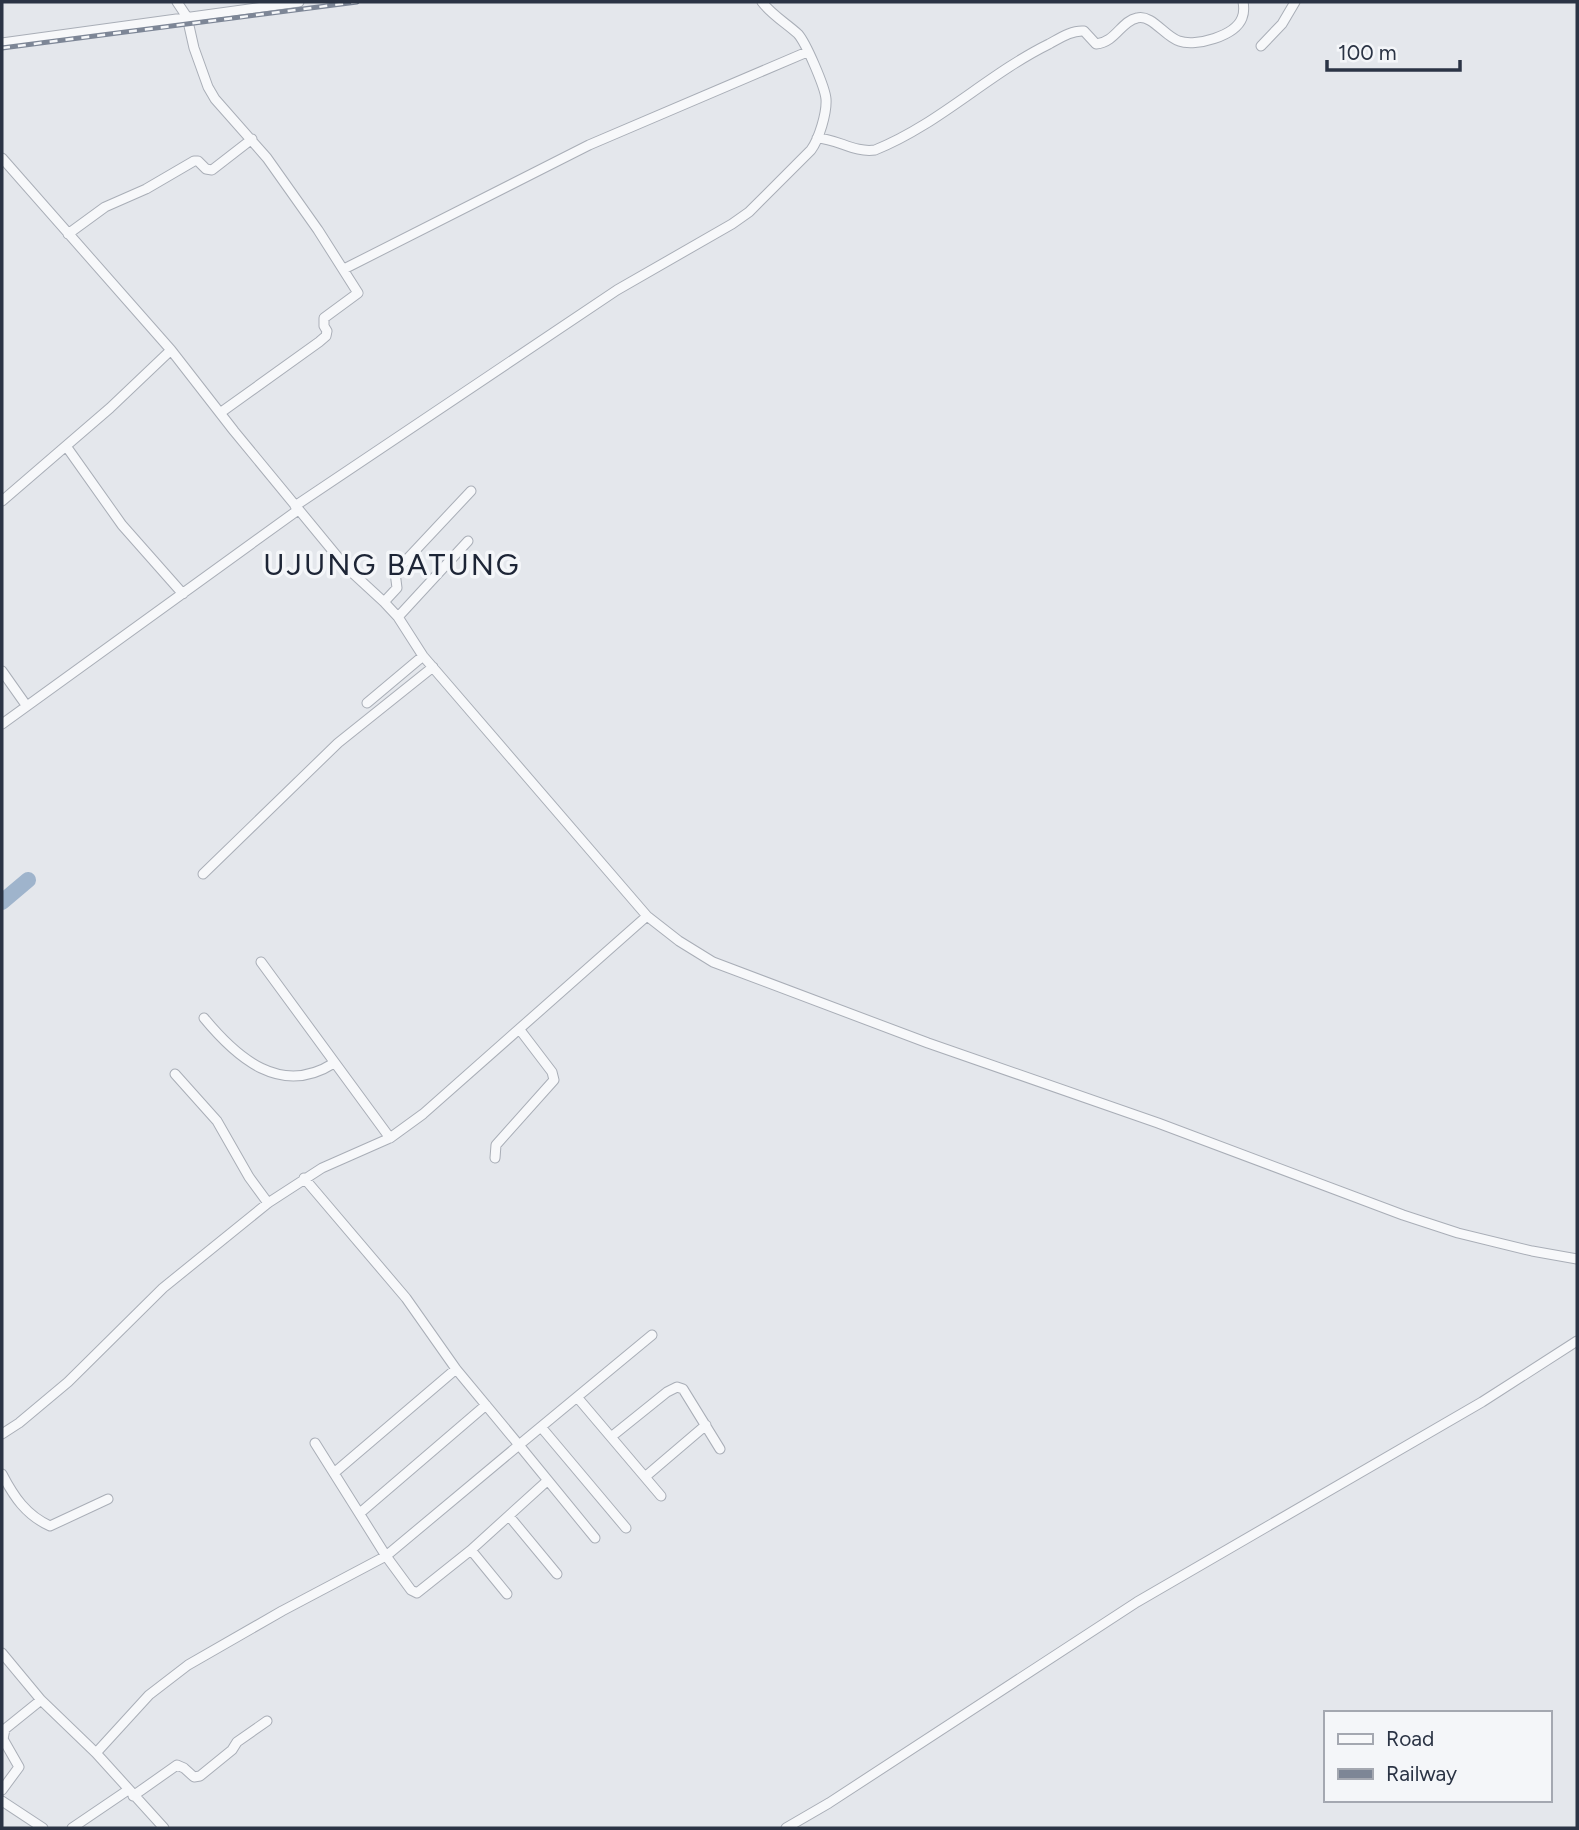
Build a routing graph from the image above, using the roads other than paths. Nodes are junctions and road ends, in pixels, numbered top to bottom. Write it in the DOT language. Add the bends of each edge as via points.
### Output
graph roads {
  1 [pos="177,2"];
  2 [pos="299,2"];
  3 [pos="762,2"];
  4 [pos="1243,2"];
  5 [pos="1295,2"];
  6 [pos="187,17"];
  7 [pos="2,43"];
  8 [pos="1261,46"];
  9 [pos="807,52"];
  10 [pos="817,138"];
  11 [pos="252,139"];
  12 [pos="2,158"];
  13 [pos="68,234"];
  14 [pos="344,269"];
  15 [pos="171,350"];
  16 [pos="220,414"];
  17 [pos="66,446"];
  18 [pos="471,491"];
  19 [pos="2,501"];
  20 [pos="296,508"];
  21 [pos="468,541"];
  22 [pos="183,594"];
  23 [pos="384,602"];
  24 [pos="398,617"];
  25 [pos="423,656"];
  26 [pos="433,667"];
  27 [pos="2,671"];
  28 [pos="367,703"];
  29 [pos="26,705"];
  30 [pos="2,724"];
  31 [pos="203,874"];
  32 [pos="647,916"];
  33 [pos="261,962"];
  34 [pos="204,1018"];
  35 [pos="520,1030"];
  36 [pos="334,1063"];
  37 [pos="175,1074"];
  38 [pos="390,1138"];
  39 [pos="495,1158"];
  40 [pos="304,1178"];
  41 [pos="268,1202"];
  42 [pos="1577,1259"];
  43 [pos="652,1335"];
  44 [pos="1577,1341"];
  45 [pos="456,1369"];
  46 [pos="577,1397"];
  47 [pos="486,1405"];
  48 [pos="706,1425"];
  49 [pos="541,1427"];
  50 [pos="2,1434"];
  51 [pos="611,1437"];
  52 [pos="315,1443"];
  53 [pos="519,1445"];
  54 [pos="720,1449"];
  55 [pos="334,1473"];
  56 [pos="2,1475"];
  57 [pos="645,1477"];
  58 [pos="547,1481"];
  59 [pos="661,1496"];
  60 [pos="108,1499"];
  61 [pos="359,1513"];
  62 [pos="509,1516"];
  63 [pos="626,1528"];
  64 [pos="595,1538"];
  65 [pos="471,1550"];
  66 [pos="386,1556"];
  67 [pos="557,1573"];
  68 [pos="507,1594"];
  69 [pos="2,1653"];
  70 [pos="41,1700"];
  71 [pos="267,1721"];
  72 [pos="96,1753"];
  73 [pos="2,1790"];
  74 [pos="130,1793"];
  75 [pos="2,1801"];
  76 [pos="790,1827"];
  77 [pos="43,1828"];
  78 [pos="72,1828"];
  79 [pos="164,1828"];
  1 -- 6 [label="street"];
  2 -- 6 [label="street"];
  3 -- 9 [label="street" via="800,36"];
  4 -- 10 [label="street" via="1237,26 1193,43 1175,40 1141,17 1100,44 1084,31 1071,33 1028,54 939,114 875,150 865,152"];
  5 -- 8 [label="street"];
  6 -- 7 [label="street"];
  6 -- 11 [label="street" via="208,87"];
  9 -- 10 [label="street" via="826,98"];
  9 -- 14 [label="street" via="589,145"];
  10 -- 20 [label="street" via="811,150 732,224 617,290"];
  11 -- 13 [label="street" via="212,170 194,161 105,206"];
  11 -- 14 [label="street"];
  12 -- 13 [label="street"];
  13 -- 15 [label="street"];
  14 -- 16 [label="street" via="358,293 324,317 326,336"];
  15 -- 16 [label="street"];
  15 -- 17 [label="street"];
  16 -- 20 [label="street"];
  17 -- 19 [label="street"];
  17 -- 22 [label="street" via="122,525"];
  18 -- 23 [label="street" via="395,572 397,588"];
  20 -- 22 [label="street"];
  20 -- 23 [label="street" via="346,567"];
  21 -- 24 [label="street"];
  22 -- 29 [label="street"];
  23 -- 24 [label="street"];
  24 -- 25 [label="street"];
  25 -- 26 [label="street"];
  25 -- 28 [label="street"];
  26 -- 31 [label="street" via="338,743"];
  26 -- 32 [label="street"];
  27 -- 29 [label="street"];
  29 -- 30 [label="street"];
  32 -- 35 [label="street"];
  32 -- 42 [label="street" via="713,962 928,1043 1436,1226"];
  33 -- 36 [label="street"];
  34 -- 36 [label="street" via="230,1048 271,1073 301,1076"];
  35 -- 38 [label="street"];
  35 -- 39 [label="street" via="554,1080 496,1145"];
  36 -- 38 [label="street"];
  37 -- 41 [label="street" via="217,1121"];
  38 -- 40 [label="street"];
  40 -- 41 [label="street"];
  40 -- 45 [label="street" via="406,1298"];
  41 -- 50 [label="street" via="163,1288 68,1382"];
  43 -- 46 [label="street"];
  44 -- 76 [label="street" via="1482,1402 1137,1602"];
  45 -- 47 [label="street"];
  45 -- 55 [label="street"];
  46 -- 49 [label="street"];
  46 -- 51 [label="street"];
  47 -- 53 [label="street"];
  47 -- 61 [label="street"];
  48 -- 51 [label="street" via="683,1390 675,1387"];
  48 -- 54 [label="street"];
  48 -- 57 [label="street"];
  49 -- 53 [label="street"];
  49 -- 63 [label="street"];
  51 -- 57 [label="street"];
  52 -- 55 [label="street"];
  53 -- 58 [label="street"];
  53 -- 66 [label="street"];
  55 -- 61 [label="street"];
  56 -- 60 [label="street" via="21,1506 50,1526"];
  57 -- 59 [label="street"];
  58 -- 62 [label="street"];
  58 -- 64 [label="street"];
  61 -- 66 [label="street"];
  62 -- 65 [label="street"];
  62 -- 67 [label="street"];
  65 -- 66 [label="street" via="417,1593"];
  65 -- 68 [label="street"];
  66 -- 72 [label="street" via="188,1665 149,1695"];
  69 -- 70 [label="street"];
  70 -- 72 [label="street"];
  70 -- 73 [label="street" via="5,1729 5,1743 19,1767"];
  71 -- 74 [label="street" via="200,1776 177,1765"];
  72 -- 74 [label="street"];
  74 -- 78 [label="street"];
  74 -- 79 [label="street"];
  75 -- 77 [label="street"];
}
